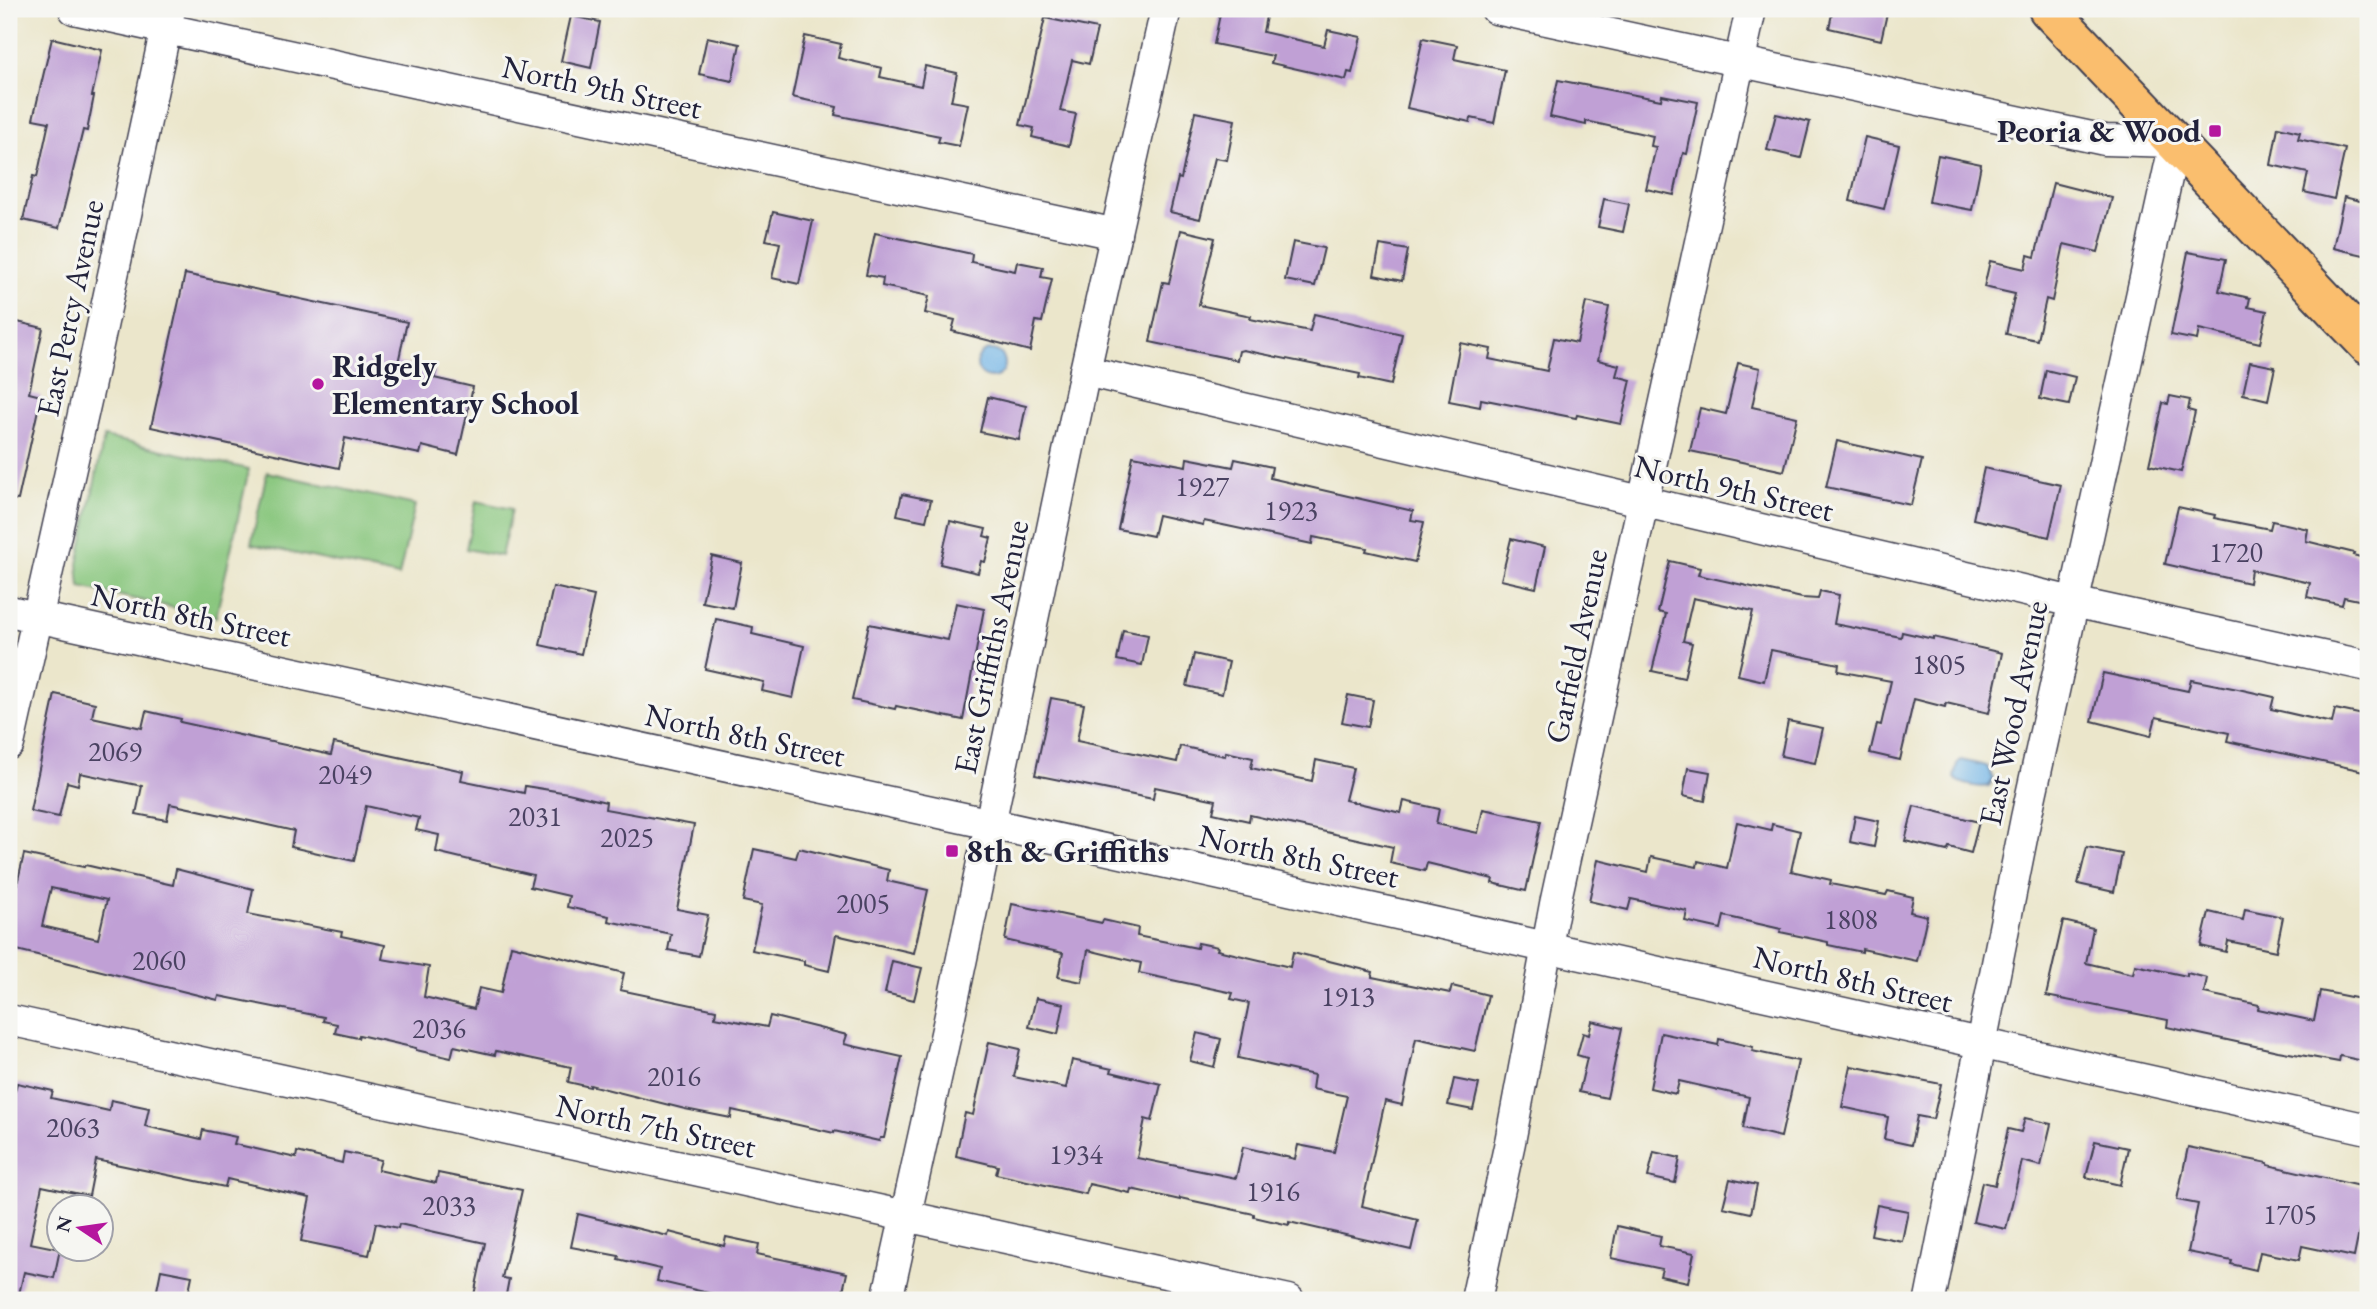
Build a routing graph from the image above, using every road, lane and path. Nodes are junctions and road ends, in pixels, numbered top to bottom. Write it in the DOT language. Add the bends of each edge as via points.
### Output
graph roads {
  1 [pos="74,9"];
  2 [pos="1166,9"];
  3 [pos="1496,9"];
  4 [pos="1751,9"];
  5 [pos="2049,9"];
  6 [pos="168,19"];
  7 [pos="1740,62"];
  8 [pos="2175,142"];
  9 [pos="1116,234"];
  10 [pos="2368,345"];
  11 [pos="1085,371"];
  12 [pos="1644,503"];
  13 [pos="2073,602"];
  14 [pos="23,614"];
  15 [pos="2368,666"];
  16 [pos="9,744"];
  17 [pos="991,824"];
  18 [pos="1547,947"];
  19 [pos="9,1020"];
  20 [pos="1981,1043"];
  21 [pos="2368,1129"];
  22 [pos="905,1217"];
  23 [pos="887,1300"];
  24 [pos="1289,1300"];
  25 [pos="1476,1300"];
  26 [pos="1930,1300"];
  1 -- 6 [label="street, North 9th Street"];
  2 -- 9 [label="street, East Griffiths Avenue"];
  3 -- 7 [label="street"];
  4 -- 7 [label="street, Garfield Avenue"];
  5 -- 8 [label="main road"];
  6 -- 9 [label="street, North 9th Street"];
  6 -- 14 [label="street, East Percy Avenue" via="88,392"];
  7 -- 8 [label="street" via="2105,140"];
  7 -- 12 [label="street, Garfield Avenue"];
  8 -- 10 [label="main road"];
  8 -- 13 [label="street, East Wood Avenue"];
  9 -- 11 [label="street, East Griffiths Avenue"];
  11 -- 12 [label="street, North 9th Street"];
  11 -- 17 [label="street, East Griffiths Avenue"];
  12 -- 13 [label="street, North 9th Street"];
  12 -- 18 [label="street, Garfield Avenue"];
  13 -- 15 [label="street, North 9th Street"];
  13 -- 20 [label="street, East Wood Avenue"];
  14 -- 16 [label="street, East Percy Avenue"];
  14 -- 17 [label="street, North 8th Street"];
  17 -- 18 [label="street, North 8th Street"];
  17 -- 22 [label="street, East Griffiths Avenue"];
  18 -- 20 [label="street, North 8th Street"];
  18 -- 25 [label="street, Garfield Avenue"];
  19 -- 22 [label="street, North 7th Street"];
  20 -- 21 [label="street, North 8th Street"];
  20 -- 26 [label="street, East Wood Avenue"];
  22 -- 23 [label="street, East Griffiths Avenue"];
  22 -- 24 [label="street, North 7th Street"];
}
